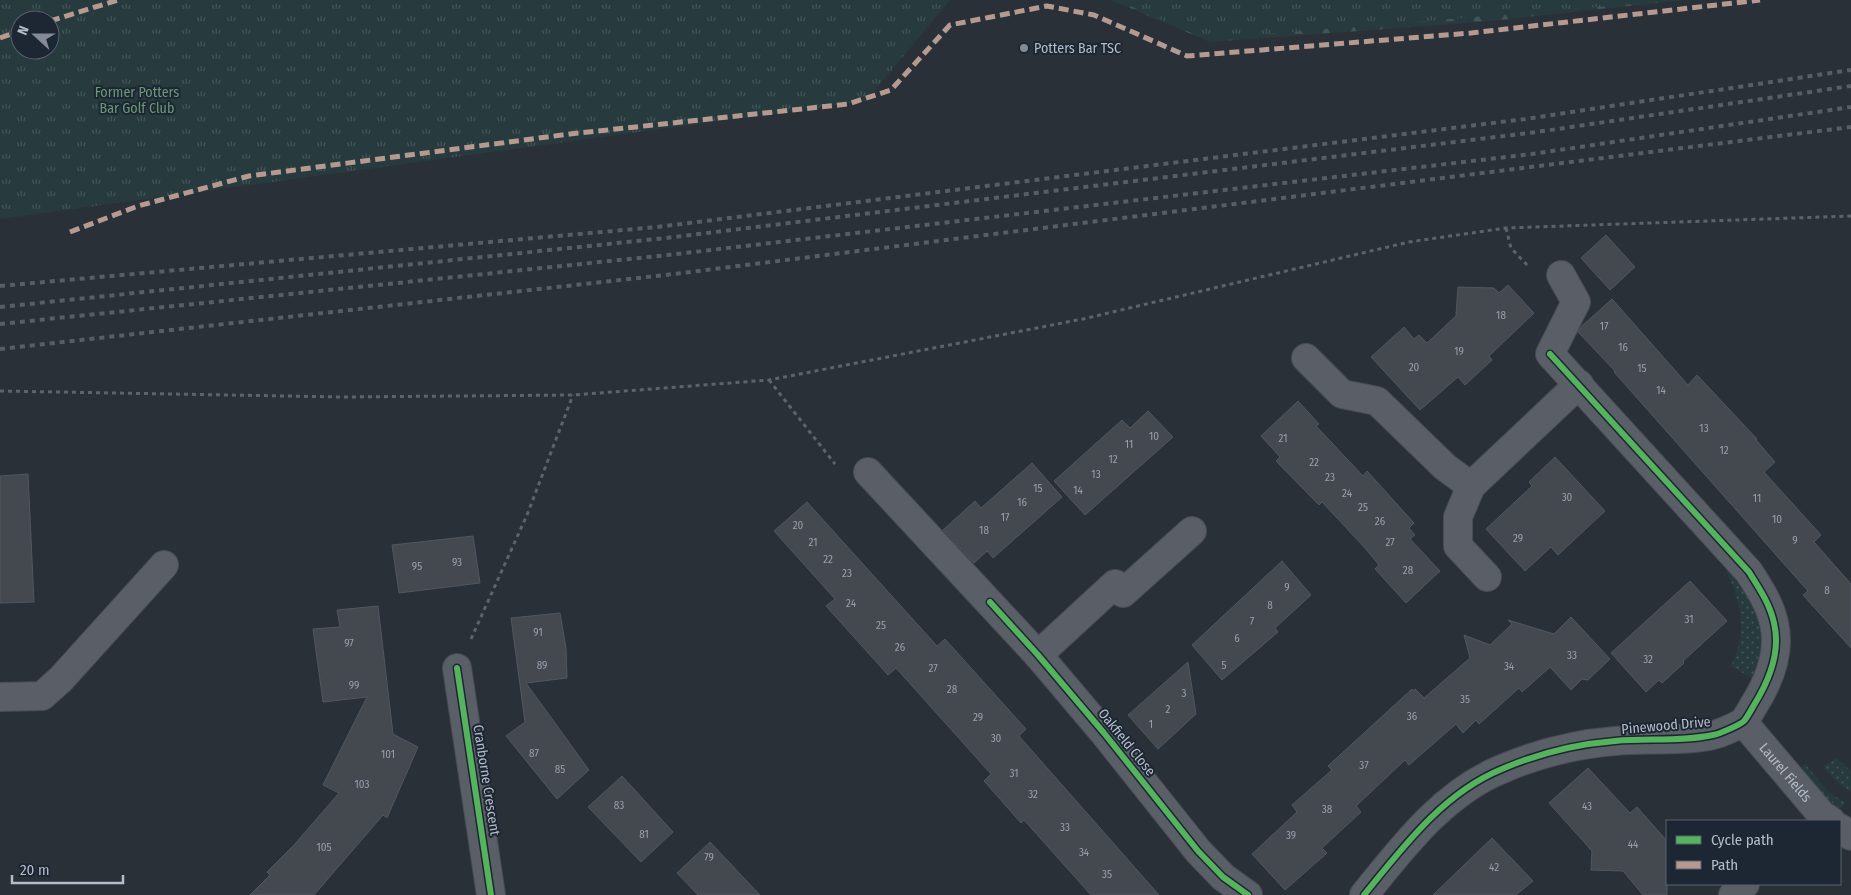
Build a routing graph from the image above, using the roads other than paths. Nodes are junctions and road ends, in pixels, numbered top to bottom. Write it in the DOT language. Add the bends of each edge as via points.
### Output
graph roads {
  1 [pos="1561,275"];
  2 [pos="1306,358"];
  3 [pos="1579,384"];
  4 [pos="868,472"];
  5 [pos="1471,486"];
  6 [pos="1192,531"];
  7 [pos="164,565"];
  8 [pos="1487,577"];
  9 [pos="1038,655"];
  10 [pos="457,668"];
  11 [pos="0,697"];
  12 [pos="1743,722"];
  13 [pos="1825,820"];
  14 [pos="1744,885"];
  15 [pos="492,895"];
  16 [pos="1248,895"];
  17 [pos="1364,895"];
  18 [pos="1733,895"];
  1 -- 3 [label="street" via="1576,302 1550,354"];
  2 -- 5 [label="street" via="1342,394 1377,401 1445,467"];
  3 -- 5 [label="street"];
  3 -- 12 [label="street" via="1749,572 1768,602 1775,624 1772,669"];
  4 -- 9 [label="street, Oakfield Close"];
  5 -- 8 [label="street" via="1458,517 1458,546"];
  6 -- 9 [label="street" via="1123,593 1115,584"];
  7 -- 11 [label="street" via="42,696"];
  9 -- 16 [label="street, Oakfield Close" via="1198,851 1223,877"];
  10 -- 15 [label="street, Cranborne Crescent"];
  12 -- 13 [label="street, Laurel Fields"];
  12 -- 17 [label="street, Pinewood Drive" via="1714,735 1572,747 1500,769 1462,791 1428,820"];
  14 -- 18 [label="street"];
}
